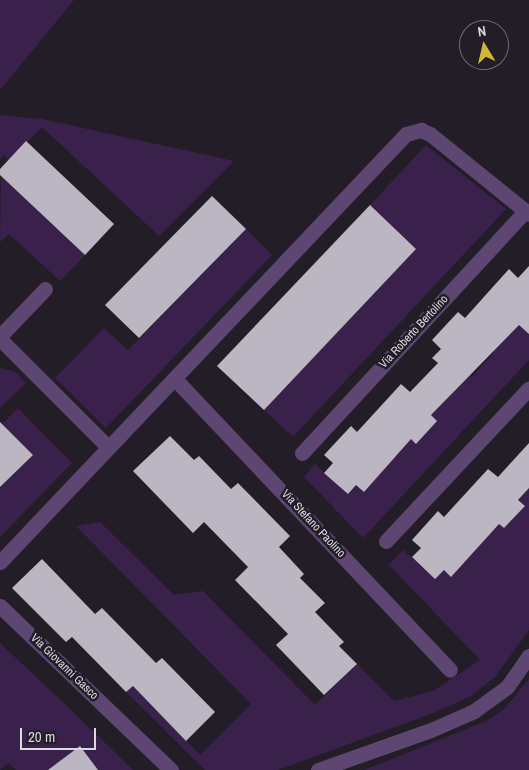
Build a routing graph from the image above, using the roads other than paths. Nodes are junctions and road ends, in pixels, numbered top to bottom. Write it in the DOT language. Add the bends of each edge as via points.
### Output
graph roads {
  1 [pos="527,212"];
  2 [pos="45,289"];
  3 [pos="0,338"];
  4 [pos="175,378"];
  5 [pos="529,388"];
  6 [pos="108,448"];
  7 [pos="302,453"];
  8 [pos="386,541"];
  9 [pos="0,562"];
  10 [pos="0,606"];
  11 [pos="529,656"];
  12 [pos="450,670"];
  13 [pos="170,770"];
  14 [pos="318,770"];
  1 -- 4 [label="street, Via Roberto Bertolino" via="430,134 416,130 402,139"];
  1 -- 7 [label="street, Via Roberto Bertolino"];
  2 -- 3 [label="street"];
  3 -- 6 [label="street"];
  4 -- 6 [label="street"];
  4 -- 12 [label="street, Via Stefano Paolino"];
  5 -- 8 [label="street"];
  6 -- 9 [label="street"];
  10 -- 13 [label="street, Via Giovanni Gasco"];
  11 -- 14 [label="street" via="507,688 474,711"];
}
